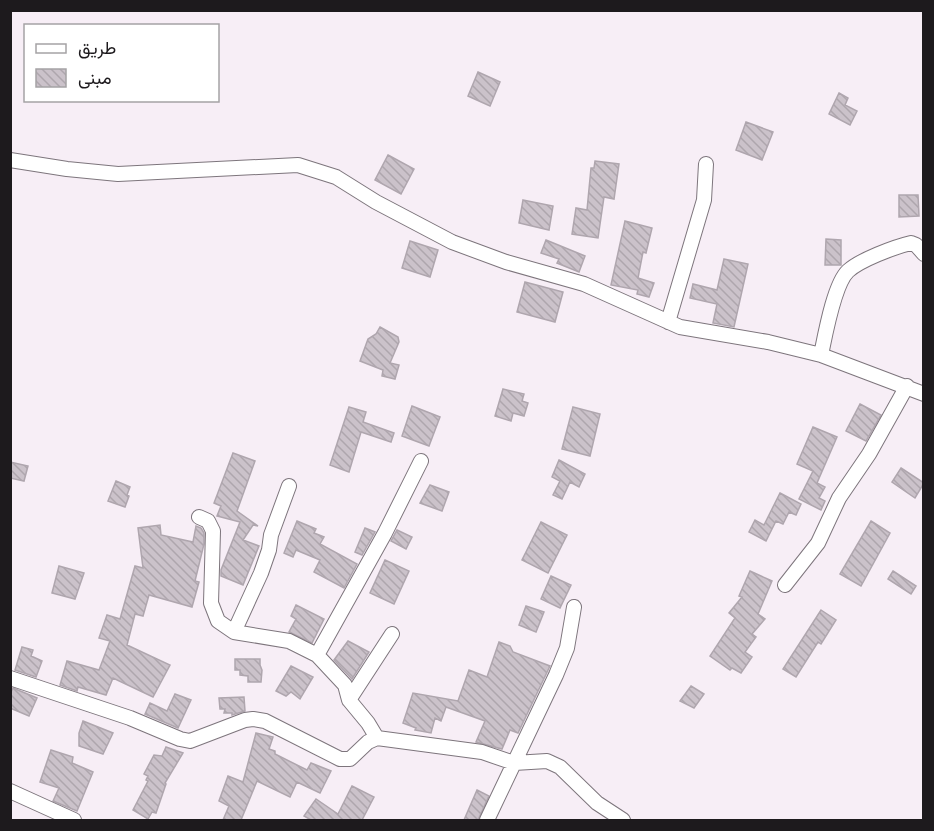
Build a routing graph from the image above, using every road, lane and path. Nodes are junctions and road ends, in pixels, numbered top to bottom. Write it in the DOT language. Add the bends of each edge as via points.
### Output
graph roads {
  1 [pos="10,160"];
  2 [pos="706,164"];
  3 [pos="924,254"];
  4 [pos="668,322"];
  5 [pos="821,355"];
  6 [pos="907,386"];
  7 [pos="924,394"];
  8 [pos="421,461"];
  9 [pos="289,486"];
  10 [pos="199,517"];
  11 [pos="785,585"];
  12 [pos="574,607"];
  13 [pos="234,632"];
  14 [pos="392,634"];
  15 [pos="317,656"];
  16 [pos="10,678"];
  17 [pos="349,700"];
  18 [pos="377,738"];
  19 [pos="514,763"];
  20 [pos="10,791"];
  21 [pos="74,820"];
  22 [pos="487,820"];
  23 [pos="622,820"];
  1 -- 4 [label="street" via="118,174 298,165 336,177 452,242 584,284"];
  2 -- 4 [label="street" via="704,200"];
  3 -- 5 [label="street" via="911,243 848,271 830,314"];
  4 -- 5 [label="street"];
  5 -- 6 [label="street"];
  6 -- 7 [label="street"];
  6 -- 11 [label="street" via="839,498 818,543"];
  8 -- 15 [label="street"];
  9 -- 13 [label="street" via="261,573"];
  10 -- 13 [label="street" via="208,521 213,531 211,603 218,621"];
  12 -- 19 [label="street" via="567,648"];
  13 -- 15 [label="street" via="289,641"];
  14 -- 17 [label="street"];
  15 -- 17 [label="street" via="345,685"];
  16 -- 18 [label="street" via="190,741 253,719 265,721 340,759 350,759"];
  17 -- 18 [label="street"];
  18 -- 19 [label="street" via="482,752"];
  19 -- 22 [label="street"];
  19 -- 23 [label="street" via="547,761 560,767 597,803"];
  20 -- 21 [label="street"];
}
